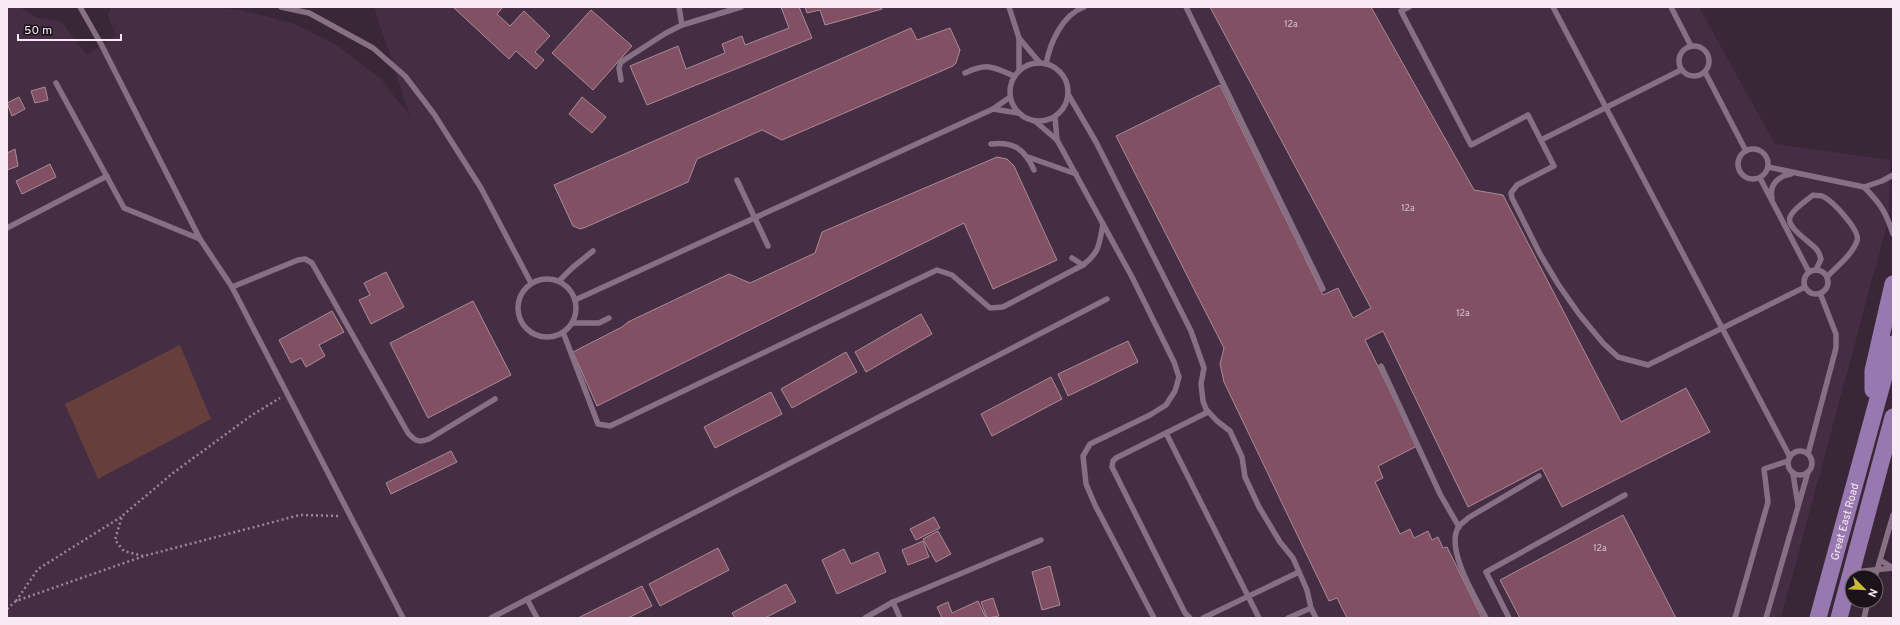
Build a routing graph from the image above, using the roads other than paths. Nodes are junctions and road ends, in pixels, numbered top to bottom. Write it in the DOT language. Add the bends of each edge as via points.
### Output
graph roads {
  1 [pos="80,7"];
  2 [pos="281,7"];
  3 [pos="679,7"];
  4 [pos="741,7"];
  5 [pos="1009,7"];
  6 [pos="1084,7"];
  7 [pos="1186,7"];
  8 [pos="1409,7"];
  9 [pos="1553,7"];
  10 [pos="1671,7"];
  11 [pos="682,25"];
  12 [pos="1019,38"];
  13 [pos="1691,46"];
  14 [pos="1043,63"];
  15 [pos="1019,70"];
  16 [pos="1682,70"];
  17 [pos="1705,72"];
  18 [pos="965,73"];
  19 [pos="1014,76"];
  20 [pos="621,80"];
  21 [pos="56,82"];
  22 [pos="1068,94"];
  23 [pos="1010,97"];
  24 [pos="1606,108"];
  25 [pos="994,109"];
  26 [pos="1018,112"];
  27 [pos="1055,117"];
  28 [pos="1035,121"];
  29 [pos="1057,140"];
  30 [pos="1541,140"];
  31 [pos="991,144"];
  32 [pos="1746,151"];
  33 [pos="1026,157"];
  34 [pos="1768,167"];
  35 [pos="1034,170"];
  36 [pos="1795,173"];
  37 [pos="1076,174"];
  38 [pos="1893,175"];
  39 [pos="107,176"];
  40 [pos="1760,178"];
  41 [pos="737,180"];
  42 [pos="1864,187"];
  43 [pos="1773,202"];
  44 [pos="755,218"];
  45 [pos="1103,224"];
  46 [pos="7,228"];
  47 [pos="1893,234"];
  48 [pos="200,239"];
  49 [pos="768,246"];
  50 [pos="593,251"];
  51 [pos="1072,258"];
  52 [pos="1083,265"];
  53 [pos="1816,270"];
  54 [pos="1809,272"];
  55 [pos="1826,277"];
  56 [pos="559,281"];
  57 [pos="531,283"];
  58 [pos="1893,284"];
  59 [pos="232,287"];
  60 [pos="1805,288"];
  61 [pos="1323,289"];
  62 [pos="1820,293"];
  63 [pos="1107,299"];
  64 [pos="575,300"];
  65 [pos="610,318"];
  66 [pos="572,323"];
  67 [pos="1722,329"];
  68 [pos="563,332"];
  69 [pos="1893,344"];
  70 [pos="1381,366"];
  71 [pos="495,399"];
  72 [pos="1208,412"];
  73 [pos="1871,426"];
  74 [pos="1891,432"];
  75 [pos="1166,433"];
  76 [pos="1808,454"];
  77 [pos="1789,459"];
  78 [pos="1808,472"];
  79 [pos="1793,474"];
  80 [pos="1539,476"];
  81 [pos="1625,495"];
  82 [pos="1798,507"];
  83 [pos="1893,515"];
  84 [pos="1459,527"];
  85 [pos="1041,540"];
  86 [pos="1880,560"];
  87 [pos="1893,568"];
  88 [pos="1851,569"];
  89 [pos="1877,569"];
  90 [pos="1300,572"];
  91 [pos="1248,597"];
  92 [pos="1844,598"];
  93 [pos="527,599"];
  94 [pos="892,602"];
  95 [pos="1310,608"];
  96 [pos="403,618"];
  97 [pos="491,618"];
  98 [pos="537,618"];
  99 [pos="865,618"];
  100 [pos="900,618"];
  101 [pos="1154,618"];
  102 [pos="1190,618"];
  103 [pos="1203,618"];
  104 [pos="1259,618"];
  105 [pos="1288,618"];
  106 [pos="1316,618"];
  107 [pos="1486,618"];
  108 [pos="1509,618"];
  109 [pos="1735,618"];
  110 [pos="1766,618"];
  111 [pos="1818,618"];
  112 [pos="1839,618"];
  1 -- 48 [label="lane"];
  2 -- 57 [label="lane" via="309,13 373,48 405,76 434,114 481,188"];
  3 -- 11 [label="lane"];
  4 -- 11 [label="lane"];
  5 -- 12 [label="lane"];
  6 -- 14 [label="lane" via="1062,24"];
  7 -- 61 [label="lane"];
  8 -- 30 [label="lane" via="1401,11 1471,145 1528,115"];
  9 -- 24 [label="lane"];
  10 -- 13 [label="lane"];
  11 -- 20 [label="lane" via="621,62"];
  12 -- 14 [label="lane"];
  12 -- 15 [label="lane"];
  13 -- 16 [label="lane" via="1679,58"];
  13 -- 17 [label="lane" via="1700,47 1709,56 1709,65"];
  14 -- 15 [label="lane"];
  14 -- 22 [label="lane" via="1053,66 1062,75 1068,87"];
  15 -- 19 [label="lane"];
  16 -- 17 [label="lane" via="1690,76"];
  16 -- 24 [label="lane"];
  17 -- 32 [label="lane"];
  18 -- 19 [label="lane" via="982,65"];
  19 -- 23 [label="lane" via="1010,84"];
  21 -- 39 [label="lane"];
  22 -- 27 [label="lane" via="1066,105"];
  22 -- 72 [label="lane" via="1096,142 1191,331 1204,368 1201,393"];
  23 -- 25 [label="lane"];
  23 -- 26 [label="lane"];
  24 -- 30 [label="lane"];
  24 -- 67 [label="lane"];
  25 -- 26 [label="lane"];
  25 -- 44 [label="lane"];
  26 -- 28 [label="lane"];
  27 -- 28 [label="lane"];
  27 -- 29 [label="lane"];
  28 -- 29 [label="lane"];
  29 -- 37 [label="lane"];
  30 -- 67 [label="lane" via="1554,166 1517,185 1511,193 1512,198 1558,284 1603,344 1618,357 1648,365"];
  31 -- 33 [label="lane" via="1006,142 1018,148"];
  32 -- 34 [label="lane" via="1760,151 1767,158"];
  32 -- 40 [label="lane" via="1739,158 1741,174 1750,179"];
  33 -- 35 [label="lane"];
  33 -- 37 [label="lane"];
  34 -- 36 [label="lane"];
  34 -- 40 [label="lane"];
  36 -- 42 [label="lane"];
  36 -- 43 [label="lane" via="1784,175 1775,181 1771,192"];
  37 -- 45 [label="lane"];
  38 -- 42 [label="lane"];
  39 -- 46 [label="lane"];
  39 -- 48 [label="lane" via="124,208"];
  40 -- 43 [label="lane"];
  41 -- 44 [label="lane"];
  42 -- 47 [label="lane" via="1880,202"];
  43 -- 54 [label="lane"];
  44 -- 49 [label="lane"];
  44 -- 64 [label="lane"];
  45 -- 52 [label="lane" via="1100,243 1094,256"];
  45 -- 101 [label="lane" via="1132,277 1179,377 1175,391 1166,405 1090,444 1082,456 1086,484 1095,505"];
  48 -- 59 [label="lane"];
  50 -- 56 [label="lane"];
  51 -- 52 [label="lane"];
  52 -- 68 [label="lane" via="1003,307 990,308 952,275 937,270 610,426 598,424"];
  53 -- 54 [label="lane"];
  53 -- 55 [label="lane"];
  53 -- 55 [label="lane" via="1821,259 1817,250 1792,227 1789,221 1794,211 1813,196 1822,196 1836,206 1858,234 1858,240 1845,258"];
  54 -- 60 [label="lane" via="1803,282"];
  55 -- 62 [label="lane" via="1826,289"];
  56 -- 57 [label="lane" via="546,278"];
  56 -- 64 [label="lane" via="569,289"];
  57 -- 68 [label="lane" via="522,293 518,306 518,313 524,326 543,336"];
  58 -- 73 [label="main road, Great East Road" via="1874,372"];
  59 -- 71 [label="lane" via="298,260 305,259 312,263 414,440 421,442 429,439"];
  59 -- 96 [label="lane"];
  60 -- 62 [label="lane" via="1814,294"];
  60 -- 67 [label="lane"];
  62 -- 76 [label="lane" via="1836,334 1836,348"];
  63 -- 93 [label="lane"];
  64 -- 66 [label="lane"];
  65 -- 66 [label="lane" via="599,323"];
  66 -- 68 [label="lane"];
  67 -- 77 [label="lane"];
  69 -- 73 [label="main road, Great East Road"];
  70 -- 84 [label="lane" via="1440,494"];
  72 -- 75 [label="lane"];
  72 -- 90 [label="lane" via="1230,431 1242,457 1245,477 1259,507 1280,542 1294,558"];
  73 -- 111 [label="main road, Great East Road"];
  74 -- 88 [label="main road, Great East Road"];
  75 -- 91 [label="lane"];
  75 -- 102 [label="lane" via="1116,458 1112,467 1185,613"];
  76 -- 77 [label="lane" via="1798,451"];
  76 -- 78 [label="lane" via="1812,463"];
  77 -- 79 [label="lane"];
  77 -- 109 [label="lane" via="1764,469 1768,502"];
  78 -- 79 [label="lane" via="1804,475"];
  78 -- 82 [label="lane"];
  79 -- 82 [label="lane"];
  80 -- 84 [label="lane" via="1468,518"];
  81 -- 108 [label="lane" via="1486,572"];
  82 -- 110 [label="lane"];
  83 -- 86 [label="lane"];
  84 -- 107 [label="lane" via="1456,543 1460,565"];
  85 -- 94 [label="lane"];
  86 -- 87 [label="lane"];
  86 -- 89 [label="lane"];
  90 -- 91 [label="lane"];
  90 -- 95 [label="lane"];
  91 -- 103 [label="lane"];
  91 -- 104 [label="lane"];
  92 -- 112 [label="main road, Great East Road"];
  93 -- 97 [label="lane"];
  93 -- 98 [label="lane"];
  94 -- 99 [label="lane"];
  94 -- 100 [label="lane"];
  95 -- 105 [label="lane"];
  95 -- 106 [label="lane"];
}
